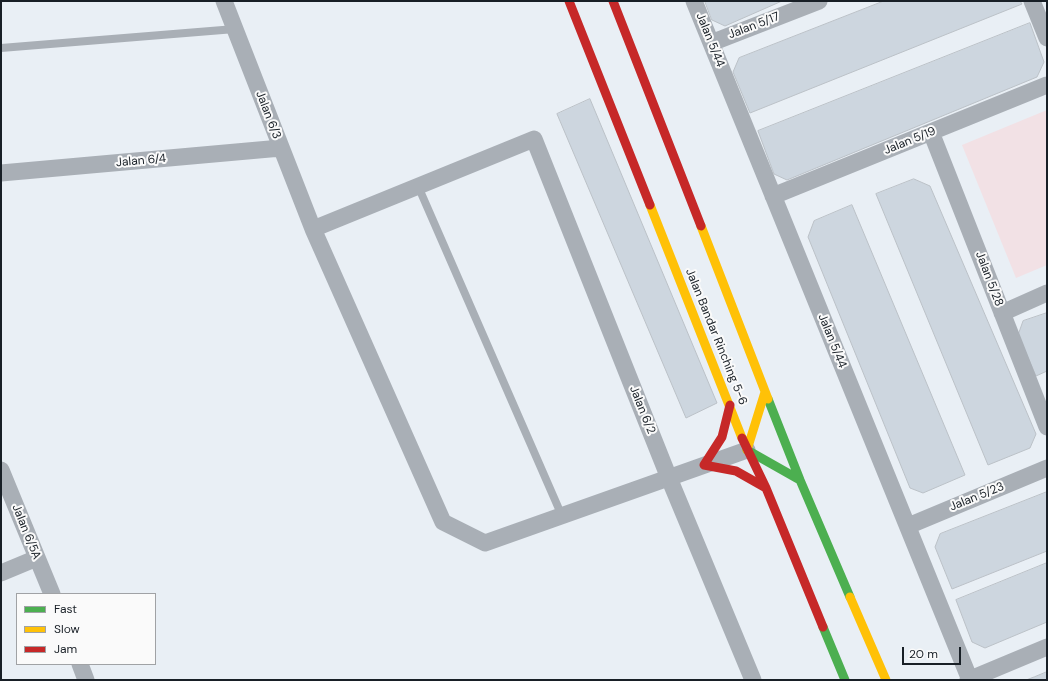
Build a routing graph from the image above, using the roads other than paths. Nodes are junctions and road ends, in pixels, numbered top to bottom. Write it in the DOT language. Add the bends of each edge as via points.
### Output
graph roads {
  1 [pos="224,1"];
  2 [pos="570,1"];
  3 [pos="613,1"];
  4 [pos="694,1"];
  5 [pos="819,1"];
  6 [pos="1039,10"];
  7 [pos="235,29"];
  8 [pos="1047,38"];
  9 [pos="711,43"];
  10 [pos="1,48"];
  11 [pos="1047,85"];
  12 [pos="931,132"];
  13 [pos="281,148"];
  14 [pos="1,173"];
  15 [pos="418,186"];
  16 [pos="773,196"];
  17 [pos="313,229"];
  18 [pos="1047,294"];
  19 [pos="1002,313"];
  20 [pos="765,392"];
  21 [pos="730,405"];
  22 [pos="1047,427"];
  23 [pos="748,450"];
  24 [pos="704,465"];
  25 [pos="1047,468"];
  26 [pos="1,470"];
  27 [pos="669,478"];
  28 [pos="800,480"];
  29 [pos="766,488"];
  30 [pos="562,516"];
  31 [pos="908,526"];
  32 [pos="37,558"];
  33 [pos="1,573"];
  34 [pos="52,593"];
  35 [pos="1047,648"];
  36 [pos="80,665"];
  37 [pos="86,680"];
  38 [pos="753,680"];
  39 [pos="845,680"];
  40 [pos="886,680"];
  41 [pos="969,680"];
  1 -- 7 [label="street, Jalan 6/3"];
  2 -- 21 [label="street, Jalan Bandar Rinching 5-6"];
  3 -- 20 [label="street, Jalan Bandar Rinching 5-6"];
  4 -- 9 [label="street, Jalan 5/44"];
  5 -- 9 [label="street, Jalan 5/17"];
  6 -- 8 [label="street"];
  7 -- 10 [label="lane"];
  7 -- 13 [label="street, Jalan 6/3"];
  9 -- 16 [label="street, Jalan 5/44"];
  11 -- 12 [label="street, Jalan 5/19"];
  12 -- 16 [label="street, Jalan 5/19"];
  12 -- 19 [label="street, Jalan 5/28"];
  13 -- 14 [label="street, Jalan 6/4"];
  13 -- 17 [label="street, Jalan 6/3"];
  15 -- 17 [label="street"];
  15 -- 27 [label="street, Jalan 6/2" via="534,139"];
  15 -- 30 [label="lane"];
  16 -- 31 [label="street, Jalan 5/44"];
  17 -- 30 [label="street, Jalan 6/3" via="443,522 485,543"];
  18 -- 19 [label="street"];
  19 -- 22 [label="street, Jalan 5/28"];
  20 -- 23 [label="street"];
  20 -- 28 [label="street, Jalan Bandar Rinching 5-6"];
  21 -- 23 [label="street, Jalan Bandar Rinching 5-6"];
  21 -- 24 [label="street" via="722,437"];
  23 -- 24 [label="street, Jalan 6/3"];
  23 -- 28 [label="street"];
  23 -- 29 [label="street, Jalan Bandar Rinching 5-6"];
  24 -- 27 [label="street, Jalan 6/3"];
  24 -- 29 [label="street" via="736,471"];
  25 -- 31 [label="street, Jalan 5/23"];
  26 -- 32 [label="street, Jalan 6/5A"];
  27 -- 30 [label="street, Jalan 6/3"];
  27 -- 38 [label="street, Jalan 6/2"];
  28 -- 40 [label="street, Jalan Bandar Rinching 5-6"];
  29 -- 39 [label="street, Jalan Bandar Rinching 5-6"];
  31 -- 41 [label="street, Jalan 5/44"];
  32 -- 33 [label="street"];
  32 -- 34 [label="street, Jalan 6/5A"];
  35 -- 41 [label="street"];
  36 -- 37 [label="street"];
}
